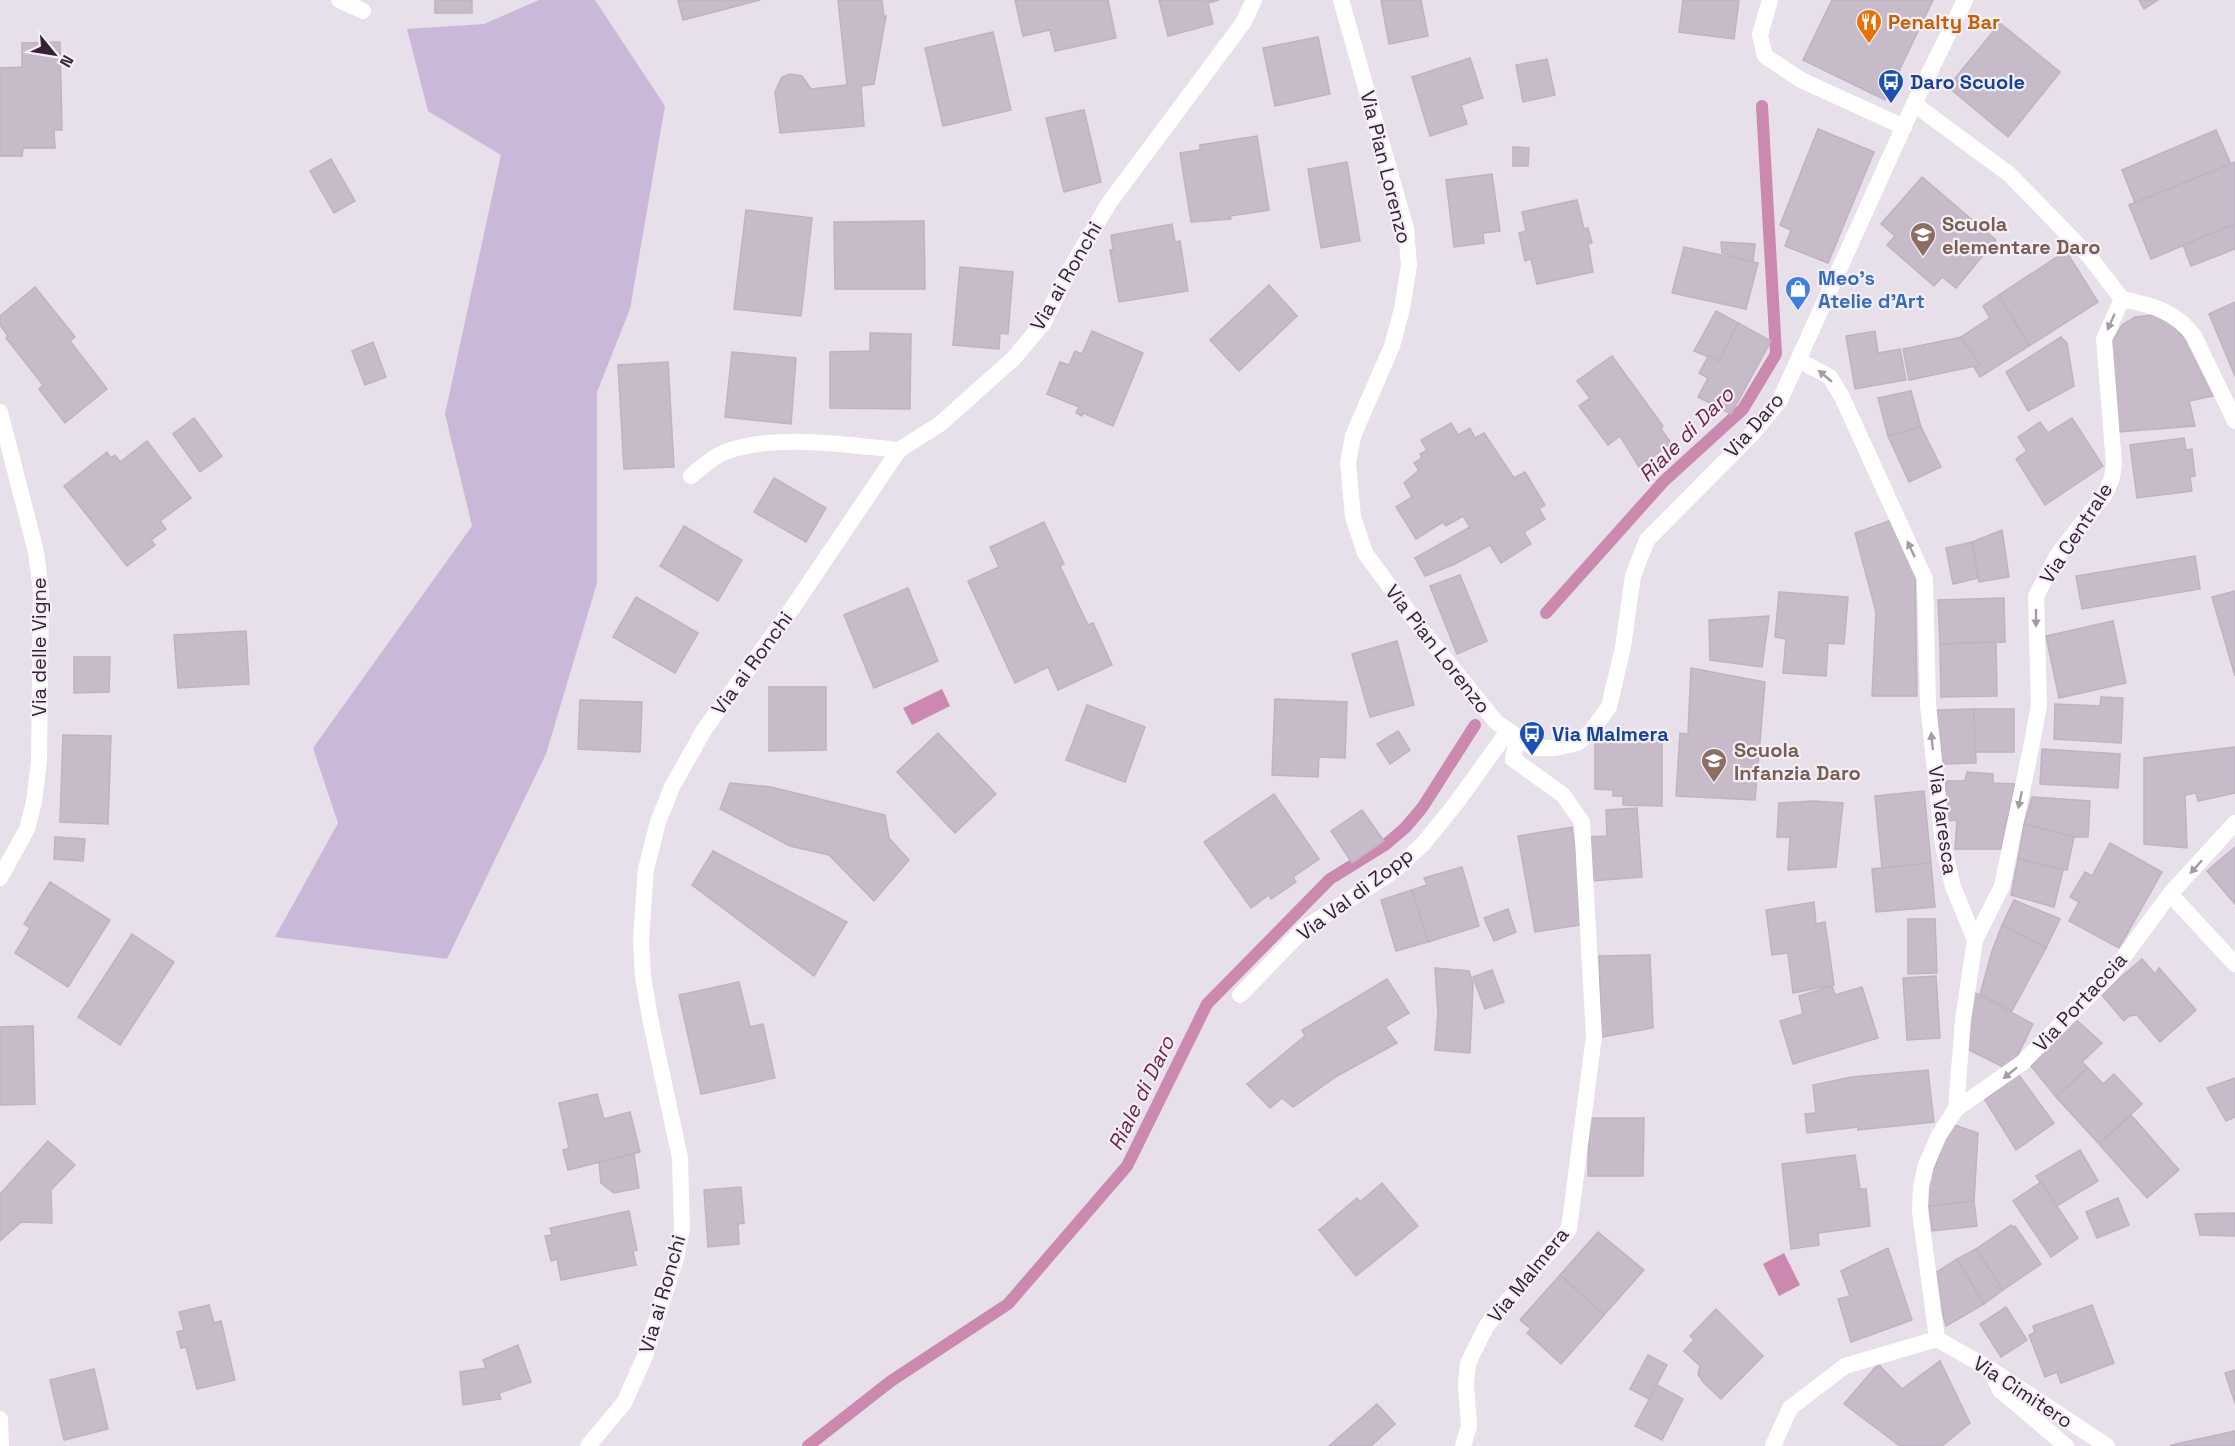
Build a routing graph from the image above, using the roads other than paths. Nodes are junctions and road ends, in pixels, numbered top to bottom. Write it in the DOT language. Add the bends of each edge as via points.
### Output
graph roads {
  1 [pos="339,0"];
  2 [pos="1254,0"];
  3 [pos="1341,0"];
  4 [pos="1770,0"];
  5 [pos="1965,0"];
  6 [pos="361,5"];
  7 [pos="1914,104"];
  8 [pos="1904,127"];
  9 [pos="2122,299"];
  10 [pos="1800,361"];
  11 [pos="0,412"];
  12 [pos="2235,421"];
  13 [pos="899,450"];
  14 [pos="692,476"];
  15 [pos="1507,730"];
  16 [pos="2235,824"];
  17 [pos="0,878"];
  18 [pos="2170,894"];
  19 [pos="1975,940"];
  20 [pos="2235,964"];
  21 [pos="1240,995"];
  22 [pos="1956,1109"];
  23 [pos="1938,1340"];
  24 [pos="1990,1369"];
  25 [pos="0,1419"];
  26 [pos="1,1446"];
  27 [pos="588,1446"];
  28 [pos="1463,1446"];
  29 [pos="1773,1446"];
  30 [pos="2066,1446"];
  31 [pos="2107,1446"];
  1 -- 6 [label="street"];
  2 -- 13 [label="street, Via ai Ronchi" via="1243,23 1109,203 1044,322 1012,359 940,424"];
  3 -- 15 [label="street, Via Pian Lorenzo" via="1406,230 1409,265 1392,346 1353,436 1348,463 1353,517 1365,553 1475,696"];
  4 -- 8 [label="street" via="1760,35 1765,56 1801,80"];
  5 -- 7 [label="street, Via Daro"];
  7 -- 8 [label="street, Via Daro"];
  7 -- 9 [label="street" via="2009,174 2089,256"];
  8 -- 10 [label="street, Via Daro"];
  9 -- 12 [label="street" via="2157,307 2186,326"];
  9 -- 19 [label="street, Via Centrale, one-way" via="2104,339 2112,478 2105,494 2058,554 2036,596 2039,705 2002,886"];
  10 -- 15 [label="street, Via Daro" via="1780,400 1753,433 1647,540 1633,576 1609,707 1592,730 1578,743 1555,748 1534,748"];
  19 -- 10 [label="street, Via Varesca, one-way" via="1953,887 1943,845 1928,704 1925,579 1842,397 1830,377"];
  11 -- 17 [label="street, Via delle Vigne" via="34,542 41,591 39,761 34,802 27,829"];
  13 -- 14 [label="street" via="828,443 774,443 723,453"];
  13 -- 27 [label="street, Via ai Ronchi" via="687,755 658,822 646,869 642,964 680,1158 681,1229 676,1258 645,1356 624,1403"];
  15 -- 21 [label="street, Via Val di Zopp" via="1457,802 1395,870 1305,928"];
  15 -- 28 [label="street, Via Malmera" via="1513,759 1563,795 1582,822 1594,1036 1569,1229 1487,1325 1468,1363 1468,1426"];
  16 -- 18 [label="street, Via Portaccia, one-way"];
  18 -- 20 [label="street"];
  18 -- 22 [label="street, Via Portaccia, one-way" via="2111,974 2022,1063"];
  19 -- 22 [label="street"];
  22 -- 23 [label="street" via="1939,1135 1921,1187 1920,1211"];
  23 -- 24 [label="street, Via Cimitero"];
  23 -- 29 [label="street" via="1845,1366 1790,1408"];
  24 -- 30 [label="street" via="2000,1390"];
  24 -- 31 [label="street, Via Cimitero"];
  25 -- 26 [label="street"];
}
